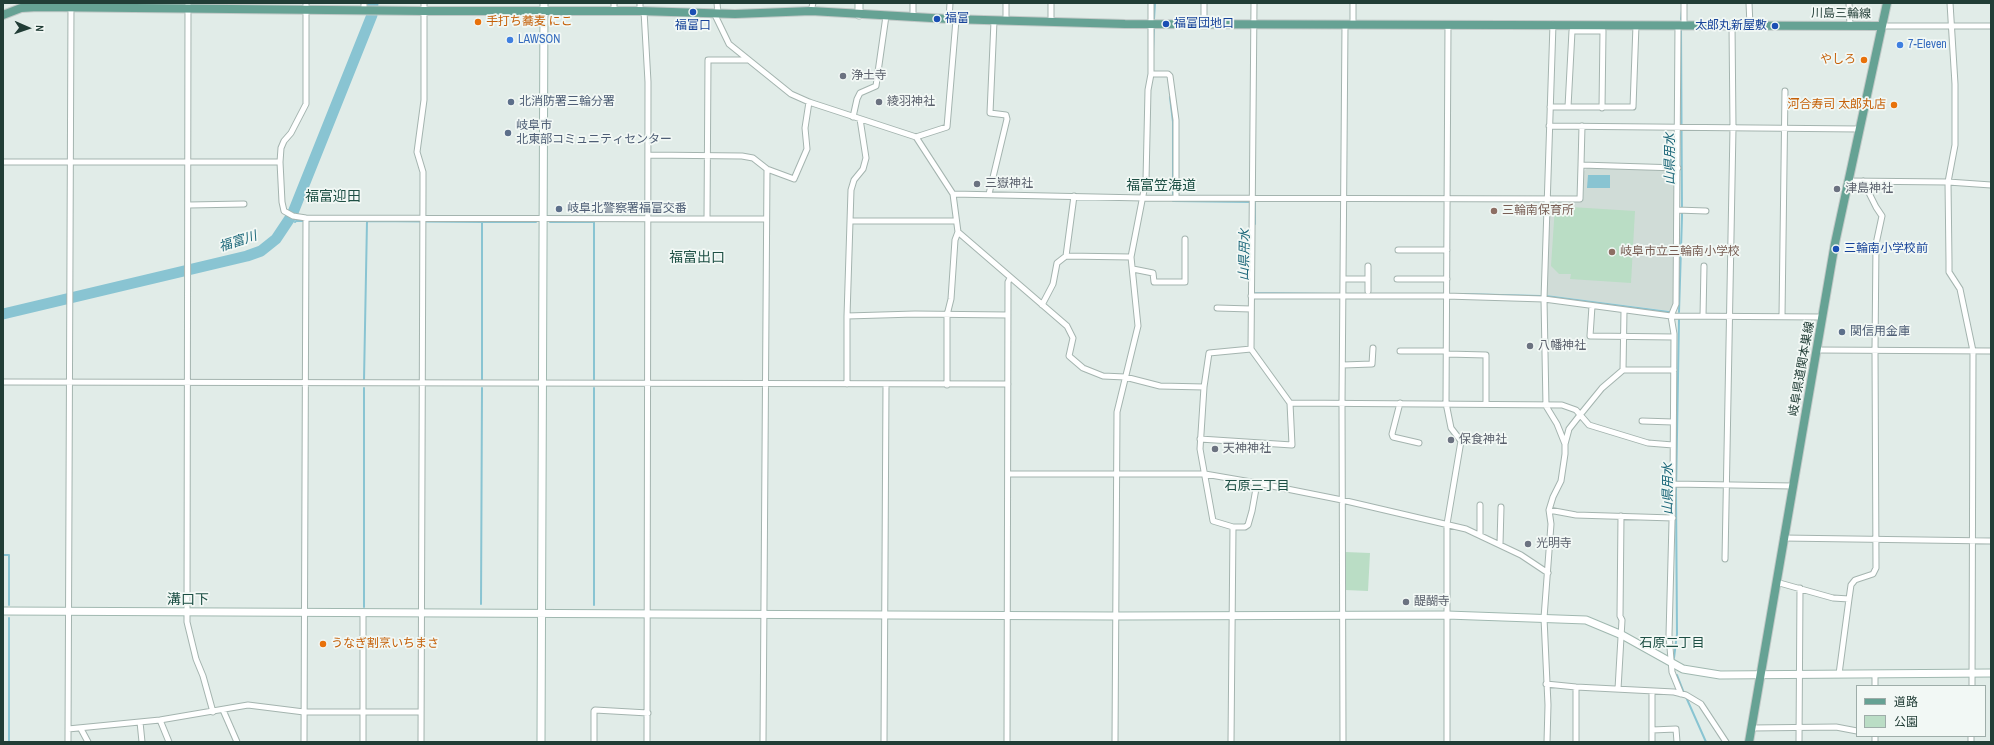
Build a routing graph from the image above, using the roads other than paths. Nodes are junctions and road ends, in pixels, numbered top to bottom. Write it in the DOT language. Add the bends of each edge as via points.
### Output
graph roads {
  1 [pos="717,3"];
  2 [pos="859,3"];
  3 [pos="913,3"];
  4 [pos="950,3"];
  5 [pos="1006,3"];
  6 [pos="1051,3"];
  7 [pos="1151,3"];
  8 [pos="1204,3"];
  9 [pos="1254,3"];
  10 [pos="1353,3"];
  11 [pos="1684,3"];
  12 [pos="1749,3"];
  13 [pos="1849,3"];
  14 [pos="1887,3"];
  15 [pos="1950,3"];
  16 [pos="71,5"];
  17 [pos="188,6"];
  18 [pos="306,6"];
  19 [pos="365,7"];
  20 [pos="424,7"];
  21 [pos="544,7"];
  22 [pos="614,7"];
  23 [pos="812,7"];
  24 [pos="641,8"];
  25 [pos="716,13"];
  26 [pos="3,15"];
  27 [pos="859,15"];
  28 [pos="886,16"];
  29 [pos="913,18"];
  30 [pos="953,19"];
  31 [pos="994,21"];
  32 [pos="1006,21"];
  33 [pos="1051,21"];
  34 [pos="1151,23"];
  35 [pos="1204,24"];
  36 [pos="1448,24"];
  37 [pos="1553,24"];
  38 [pos="1254,25"];
  39 [pos="1349,25"];
  40 [pos="1636,25"];
  41 [pos="1681,25"];
  42 [pos="1732,25"];
  43 [pos="1750,25"];
  44 [pos="1850,26"];
  45 [pos="1881,26"];
  46 [pos="1950,26"];
  47 [pos="1991,26"];
  48 [pos="747,60"];
  49 [pos="1151,74"];
  50 [pos="1785,91"];
  51 [pos="810,102"];
  52 [pos="1550,107"];
  53 [pos="1568,108"];
  54 [pos="1602,108"];
  55 [pos="853,117"];
  56 [pos="860,119"];
  57 [pos="1549,126"];
  58 [pos="1582,126"];
  59 [pos="1681,127"];
  60 [pos="1785,127"];
  61 [pos="1733,128"];
  62 [pos="1859,129"];
  63 [pos="916,137"];
  64 [pos="648,155"];
  65 [pos="707,156"];
  66 [pos="3,162"];
  67 [pos="70,162"];
  68 [pos="189,162"];
  69 [pos="280,162"];
  70 [pos="1581,166"];
  71 [pos="1678,168"];
  72 [pos="767,169"];
  73 [pos="1848,181"];
  74 [pos="1863,181"];
  75 [pos="1948,182"];
  76 [pos="1991,185"];
  77 [pos="953,194"];
  78 [pos="989,194"];
  79 [pos="1074,196"];
  80 [pos="1143,198"];
  81 [pos="1176,198"];
  82 [pos="1252,198"];
  83 [pos="1548,198"];
  84 [pos="1343,199"];
  85 [pos="1447,199"];
  86 [pos="244,204"];
  87 [pos="189,205"];
  88 [pos="1677,210"];
  89 [pos="1706,211"];
  90 [pos="543,219"];
  91 [pos="647,219"];
  92 [pos="707,219"];
  93 [pos="766,219"];
  94 [pos="306,220"];
  95 [pos="423,220"];
  96 [pos="850,220"];
  97 [pos="956,221"];
  98 [pos="958,232"];
  99 [pos="1185,239"];
  100 [pos="1398,250"];
  101 [pos="1447,250"];
  102 [pos="1066,256"];
  103 [pos="1131,257"];
  104 [pos="1368,266"];
  105 [pos="1704,266"];
  106 [pos="1133,269"];
  107 [pos="1010,278"];
  108 [pos="1343,279"];
  109 [pos="1368,279"];
  110 [pos="1397,279"];
  111 [pos="1447,279"];
  112 [pos="1368,291"];
  113 [pos="1251,296"];
  114 [pos="1343,296"];
  115 [pos="1446,296"];
  116 [pos="1544,300"];
  117 [pos="1042,305"];
  118 [pos="1592,306"];
  119 [pos="1217,308"];
  120 [pos="1251,309"];
  121 [pos="1624,311"];
  122 [pos="947,315"];
  123 [pos="847,316"];
  124 [pos="1008,316"];
  125 [pos="1671,316"];
  126 [pos="1703,316"];
  127 [pos="1729,316"];
  128 [pos="1782,316"];
  129 [pos="1824,317"];
  130 [pos="1624,336"];
  131 [pos="1674,337"];
  132 [pos="1373,348"];
  133 [pos="1251,349"];
  134 [pos="1817,350"];
  135 [pos="1875,350"];
  136 [pos="1973,350"];
  137 [pos="1991,351"];
  138 [pos="1400,352"];
  139 [pos="1446,352"];
  140 [pos="1343,365"];
  141 [pos="1623,370"];
  142 [pos="1674,370"];
  143 [pos="1124,377"];
  144 [pos="3,382"];
  145 [pos="70,382"];
  146 [pos="188,383"];
  147 [pos="306,383"];
  148 [pos="422,383"];
  149 [pos="543,383"];
  150 [pos="648,384"];
  151 [pos="766,384"];
  152 [pos="846,384"];
  153 [pos="1008,384"];
  154 [pos="886,385"];
  155 [pos="948,385"];
  156 [pos="1204,387"];
  157 [pos="1290,403"];
  158 [pos="1342,403"];
  159 [pos="1400,403"];
  160 [pos="1446,403"];
  161 [pos="1486,404"];
  162 [pos="1546,406"];
  163 [pos="1580,415"];
  164 [pos="1642,422"];
  165 [pos="1673,422"];
  166 [pos="1200,439"];
  167 [pos="1419,444"];
  168 [pos="1565,444"];
  169 [pos="1673,445"];
  170 [pos="1008,474"];
  171 [pos="1116,474"];
  172 [pos="1205,474"];
  173 [pos="1256,483"];
  174 [pos="1675,484"];
  175 [pos="1728,484"];
  176 [pos="1793,486"];
  177 [pos="1342,500"];
  178 [pos="1480,505"];
  179 [pos="1501,508"];
  180 [pos="1549,510"];
  181 [pos="1621,516"];
  182 [pos="1672,518"];
  183 [pos="1446,524"];
  184 [pos="1233,527"];
  185 [pos="1480,534"];
  186 [pos="1783,538"];
  187 [pos="1876,539"];
  188 [pos="1973,541"];
  189 [pos="1991,541"];
  190 [pos="1500,544"];
  191 [pos="1725,559"];
  192 [pos="1548,573"];
  193 [pos="1776,582"];
  194 [pos="1800,588"];
  195 [pos="1849,599"];
  196 [pos="3,611"];
  197 [pos="68,611"];
  198 [pos="187,612"];
  199 [pos="305,612"];
  200 [pos="363,612"];
  201 [pos="422,612"];
  202 [pos="542,613"];
  203 [pos="647,614"];
  204 [pos="764,614"];
  205 [pos="884,615"];
  206 [pos="1448,615"];
  207 [pos="1008,616"];
  208 [pos="1116,616"];
  209 [pos="1232,616"];
  210 [pos="1342,616"];
  211 [pos="1544,618"];
  212 [pos="1622,635"];
  213 [pos="1670,663"];
  214 [pos="1972,673"];
  215 [pos="1991,673"];
  216 [pos="1800,674"];
  217 [pos="1840,674"];
  218 [pos="1875,674"];
  219 [pos="1760,675"];
  220 [pos="1546,684"];
  221 [pos="1875,685"];
  222 [pos="1972,685"];
  223 [pos="1576,687"];
  224 [pos="1618,689"];
  225 [pos="1652,691"];
  226 [pos="1684,695"];
  227 [pos="223,710"];
  228 [pos="213,712"];
  229 [pos="304,712"];
  230 [pos="364,712"];
  231 [pos="421,712"];
  232 [pos="648,713"];
  233 [pos="160,720"];
  234 [pos="140,722"];
  235 [pos="1752,728"];
  236 [pos="1799,728"];
  237 [pos="68,729"];
  238 [pos="81,729"];
  239 [pos="1652,730"];
  240 [pos="1856,731"];
  241 [pos="68,742"];
  242 [pos="88,742"];
  243 [pos="142,742"];
  244 [pos="169,742"];
  245 [pos="237,742"];
  246 [pos="304,742"];
  247 [pos="364,742"];
  248 [pos="421,742"];
  249 [pos="542,742"];
  250 [pos="594,742"];
  251 [pos="647,742"];
  252 [pos="763,742"];
  253 [pos="884,742"];
  254 [pos="1007,742"];
  255 [pos="1116,742"];
  256 [pos="1231,742"];
  257 [pos="1343,742"];
  258 [pos="1447,742"];
  259 [pos="1547,742"];
  260 [pos="1576,742"];
  261 [pos="1652,742"];
  262 [pos="1677,742"];
  263 [pos="1726,742"];
  264 [pos="1750,742"];
  265 [pos="1799,742"];
  1 -- 25 [label="street"];
  2 -- 27 [label="street"];
  3 -- 29 [label="street"];
  4 -- 30 [label="street"];
  5 -- 32 [label="street"];
  6 -- 33 [label="street"];
  7 -- 34 [label="street"];
  8 -- 35 [label="street"];
  9 -- 38 [label="street"];
  10 -- 39 [label="street"];
  11 -- 41 [label="street"];
  12 -- 43 [label="street"];
  13 -- 44 [label="street"];
  14 -- 45 [label="main road, 岐阜県道関本巣線"];
  15 -- 46 [label="street"];
  16 -- 17 [label="main road, 川島三輪線"];
  16 -- 26 [label="main road, 川島三輪線" via="21,8"];
  16 -- 67 [label="street"];
  17 -- 18 [label="main road, 川島三輪線"];
  17 -- 68 [label="street"];
  18 -- 19 [label="main road, 川島三輪線"];
  18 -- 69 [label="street" via="306,104 281,148"];
  19 -- 20 [label="main road, 川島三輪線" via="377,10"];
  20 -- 21 [label="main road, 川島三輪線"];
  20 -- 95 [label="street" via="424,100 417,152 423,172"];
  21 -- 22 [label="main road, 川島三輪線"];
  21 -- 90 [label="street"];
  22 -- 24 [label="main road, 川島三輪線"];
  23 -- 25 [label="main road, 川島三輪線" via="735,14"];
  23 -- 27 [label="main road, 川島三輪線"];
  24 -- 25 [label="main road, 川島三輪線"];
  24 -- 64 [label="street" via="648,82"];
  25 -- 48 [label="street" via="729,44"];
  27 -- 28 [label="main road, 川島三輪線"];
  28 -- 29 [label="main road, 川島三輪線"];
  28 -- 55 [label="street" via="876,86 860,93"];
  29 -- 30 [label="main road, 川島三輪線"];
  30 -- 31 [label="main road, 川島三輪線"];
  30 -- 63 [label="street" via="947,127"];
  31 -- 32 [label="main road, 川島三輪線"];
  31 -- 78 [label="street" via="990,113 1006,115 1007,118"];
  32 -- 33 [label="main road, 川島三輪線"];
  33 -- 34 [label="main road, 川島三輪線"];
  34 -- 35 [label="main road, 川島三輪線"];
  34 -- 49 [label="street"];
  35 -- 38 [label="main road, 川島三輪線"];
  36 -- 37 [label="main road, 川島三輪線"];
  36 -- 39 [label="main road, 川島三輪線"];
  36 -- 85 [label="street"];
  37 -- 40 [label="main road, 川島三輪線"];
  37 -- 52 [label="street"];
  38 -- 39 [label="main road, 川島三輪線"];
  38 -- 82 [label="street"];
  39 -- 84 [label="street"];
  40 -- 41 [label="main road, 川島三輪線"];
  40 -- 54 [label="street" via="1634,107"];
  41 -- 42 [label="main road, 川島三輪線"];
  41 -- 59 [label="street"];
  42 -- 43 [label="main road, 川島三輪線"];
  42 -- 61 [label="street"];
  43 -- 44 [label="main road, 川島三輪線"];
  44 -- 45 [label="main road, 川島三輪線"];
  45 -- 46 [label="street"];
  45 -- 62 [label="main road, 岐阜県道関本巣線"];
  46 -- 47 [label="street"];
  46 -- 75 [label="street" via="1955,84 1955,139"];
  48 -- 51 [label="street" via="791,94"];
  48 -- 65 [label="street" via="708,60"];
  49 -- 80 [label="street"];
  49 -- 81 [label="street" via="1170,76 1176,120"];
  50 -- 60 [label="street"];
  51 -- 55 [label="street"];
  51 -- 72 [label="street" via="805,128 807,149 794,179"];
  52 -- 53 [label="street"];
  52 -- 57 [label="street"];
  53 -- 54 [label="street"];
  53 -- 54 [label="street" via="1572,32 1603,31"];
  55 -- 56 [label="street"];
  56 -- 63 [label="street"];
  56 -- 96 [label="street" via="866,158 851,190"];
  57 -- 58 [label="street"];
  57 -- 83 [label="street"];
  58 -- 59 [label="street"];
  58 -- 70 [label="street"];
  59 -- 61 [label="street"];
  59 -- 71 [label="street"];
  60 -- 61 [label="street"];
  60 -- 62 [label="street"];
  60 -- 128 [label="street"];
  61 -- 127 [label="street"];
  62 -- 73 [label="main road, 岐阜県道関本巣線"];
  63 -- 77 [label="street"];
  64 -- 65 [label="street"];
  64 -- 91 [label="street"];
  65 -- 72 [label="street" via="752,158"];
  65 -- 92 [label="street"];
  66 -- 67 [label="street"];
  67 -- 68 [label="street"];
  67 -- 145 [label="street"];
  68 -- 69 [label="street"];
  68 -- 87 [label="street"];
  69 -- 94 [label="street" via="282,202 286,212"];
  70 -- 71 [label="street"];
  70 -- 83 [label="street" via="1580,199"];
  71 -- 88 [label="street"];
  72 -- 93 [label="street"];
  73 -- 74 [label="street"];
  73 -- 129 [label="main road, 岐阜県道関本巣線" via="1835,243"];
  74 -- 75 [label="street"];
  74 -- 135 [label="street" via="1882,216 1876,244"];
  75 -- 76 [label="street"];
  75 -- 136 [label="street" via="1949,272 1960,288"];
  77 -- 78 [label="street"];
  77 -- 97 [label="street"];
  78 -- 79 [label="street"];
  79 -- 80 [label="street"];
  79 -- 102 [label="street"];
  80 -- 81 [label="street"];
  80 -- 103 [label="street"];
  81 -- 82 [label="street"];
  82 -- 84 [label="street"];
  82 -- 113 [label="street"];
  83 -- 85 [label="street"];
  83 -- 116 [label="street"];
  84 -- 85 [label="street"];
  84 -- 108 [label="street"];
  85 -- 101 [label="street"];
  86 -- 87 [label="street"];
  87 -- 146 [label="street"];
  88 -- 89 [label="street"];
  88 -- 125 [label="street" via="1676,304"];
  90 -- 91 [label="street"];
  90 -- 95 [label="street"];
  90 -- 149 [label="street"];
  91 -- 92 [label="street"];
  91 -- 150 [label="street"];
  92 -- 93 [label="street"];
  93 -- 151 [label="street"];
  94 -- 95 [label="street"];
  94 -- 147 [label="street"];
  95 -- 148 [label="street"];
  96 -- 97 [label="street"];
  96 -- 123 [label="street"];
  97 -- 98 [label="street"];
  98 -- 107 [label="street"];
  98 -- 122 [label="street"];
  99 -- 106 [label="street" via="1185,282 1154,282 1153,273"];
  100 -- 101 [label="street"];
  101 -- 111 [label="street"];
  102 -- 103 [label="street"];
  102 -- 117 [label="street" via="1056,263 1053,284"];
  103 -- 106 [label="street"];
  104 -- 109 [label="street"];
  105 -- 126 [label="street"];
  106 -- 143 [label="street" via="1138,326"];
  107 -- 117 [label="street"];
  107 -- 124 [label="street"];
  108 -- 109 [label="street"];
  108 -- 114 [label="street"];
  109 -- 112 [label="street"];
  110 -- 111 [label="street"];
  111 -- 115 [label="street"];
  113 -- 114 [label="street"];
  113 -- 120 [label="street"];
  114 -- 115 [label="street"];
  114 -- 140 [label="street"];
  115 -- 116 [label="street"];
  115 -- 139 [label="street"];
  116 -- 118 [label="street"];
  116 -- 162 [label="street"];
  117 -- 143 [label="street" via="1067,326 1073,338 1070,356 1084,368 1103,376"];
  118 -- 121 [label="street"];
  118 -- 130 [label="street" via="1590,336"];
  119 -- 120 [label="street"];
  120 -- 133 [label="street"];
  121 -- 125 [label="street"];
  121 -- 130 [label="street"];
  122 -- 123 [label="street"];
  122 -- 124 [label="street"];
  122 -- 155 [label="street"];
  123 -- 152 [label="street"];
  124 -- 153 [label="street"];
  125 -- 126 [label="street"];
  125 -- 131 [label="street"];
  126 -- 127 [label="street"];
  127 -- 128 [label="street"];
  127 -- 175 [label="street"];
  128 -- 129 [label="street"];
  129 -- 134 [label="main road, 岐阜県道関本巣線"];
  130 -- 131 [label="street"];
  130 -- 141 [label="street"];
  131 -- 142 [label="street"];
  132 -- 140 [label="street" via="1372,364"];
  133 -- 156 [label="street" via="1209,353"];
  133 -- 157 [label="street"];
  134 -- 135 [label="street"];
  134 -- 176 [label="main road, 岐阜県道関本巣線"];
  135 -- 136 [label="street"];
  135 -- 187 [label="street"];
  136 -- 137 [label="street"];
  136 -- 188 [label="street"];
  138 -- 139 [label="street"];
  139 -- 160 [label="street"];
  139 -- 161 [label="street" via="1486,355"];
  140 -- 158 [label="street"];
  141 -- 142 [label="street"];
  141 -- 163 [label="street" via="1602,388"];
  142 -- 165 [label="street"];
  143 -- 156 [label="street" via="1160,386"];
  143 -- 171 [label="street" via="1117,412"];
  144 -- 145 [label="street"];
  145 -- 146 [label="street"];
  145 -- 197 [label="street"];
  146 -- 147 [label="street"];
  146 -- 198 [label="street"];
  147 -- 148 [label="street"];
  147 -- 199 [label="street"];
  148 -- 149 [label="street"];
  148 -- 201 [label="street"];
  149 -- 150 [label="street"];
  149 -- 202 [label="street"];
  150 -- 151 [label="street"];
  150 -- 203 [label="street"];
  151 -- 152 [label="street"];
  151 -- 204 [label="street"];
  152 -- 154 [label="street"];
  153 -- 155 [label="street"];
  153 -- 170 [label="street"];
  154 -- 155 [label="street"];
  154 -- 205 [label="street"];
  156 -- 166 [label="street"];
  157 -- 158 [label="street"];
  157 -- 166 [label="street" via="1292,446"];
  158 -- 159 [label="street"];
  158 -- 177 [label="street"];
  159 -- 160 [label="street"];
  159 -- 167 [label="street" via="1393,437"];
  160 -- 161 [label="street"];
  160 -- 183 [label="street" via="1451,428 1461,441"];
  161 -- 162 [label="street"];
  162 -- 163 [label="street" via="1562,405 1576,410"];
  162 -- 168 [label="street"];
  163 -- 168 [label="street" via="1569,429"];
  163 -- 169 [label="street" via="1589,425 1648,443"];
  164 -- 165 [label="street"];
  165 -- 169 [label="street"];
  166 -- 172 [label="street"];
  168 -- 180 [label="street" via="1561,481"];
  169 -- 174 [label="street"];
  170 -- 171 [label="street"];
  170 -- 207 [label="street"];
  171 -- 172 [label="street"];
  171 -- 208 [label="street"];
  172 -- 173 [label="street"];
  172 -- 184 [label="street" via="1213,522"];
  173 -- 177 [label="street"];
  173 -- 184 [label="street" via="1248,525"];
  174 -- 175 [label="street"];
  174 -- 182 [label="street"];
  175 -- 176 [label="street"];
  175 -- 191 [label="street"];
  176 -- 186 [label="main road, 岐阜県道関本巣線"];
  177 -- 183 [label="street"];
  177 -- 210 [label="street"];
  178 -- 185 [label="street"];
  179 -- 190 [label="street"];
  180 -- 181 [label="street" via="1576,515"];
  180 -- 192 [label="street" via="1551,524"];
  181 -- 182 [label="street"];
  181 -- 212 [label="street"];
  182 -- 213 [label="street"];
  183 -- 185 [label="street"];
  183 -- 206 [label="street"];
  184 -- 209 [label="street"];
  185 -- 190 [label="street"];
  186 -- 187 [label="street"];
  186 -- 193 [label="main road, 岐阜県道関本巣線"];
  187 -- 188 [label="street"];
  187 -- 195 [label="street" via="1876,568 1873,574 1855,580 1851,585"];
  188 -- 189 [label="street"];
  188 -- 214 [label="street"];
  190 -- 192 [label="street"];
  192 -- 211 [label="street"];
  193 -- 194 [label="street"];
  193 -- 219 [label="main road, 岐阜県道関本巣線"];
  194 -- 195 [label="street" via="1834,598"];
  194 -- 216 [label="street"];
  195 -- 217 [label="street"];
  196 -- 197 [label="street"];
  197 -- 198 [label="street"];
  197 -- 237 [label="street"];
  198 -- 199 [label="street"];
  198 -- 228 [label="street" via="196,659"];
  199 -- 200 [label="street"];
  199 -- 229 [label="street"];
  200 -- 201 [label="street"];
  200 -- 230 [label="street"];
  201 -- 202 [label="street"];
  201 -- 231 [label="street"];
  202 -- 203 [label="street"];
  202 -- 249 [label="street"];
  203 -- 204 [label="street"];
  203 -- 232 [label="street"];
  204 -- 205 [label="street"];
  204 -- 252 [label="street"];
  205 -- 207 [label="street"];
  205 -- 253 [label="street"];
  206 -- 210 [label="street"];
  206 -- 211 [label="street"];
  206 -- 258 [label="street"];
  207 -- 208 [label="street"];
  207 -- 254 [label="street"];
  208 -- 209 [label="street"];
  208 -- 255 [label="street"];
  209 -- 210 [label="street"];
  209 -- 256 [label="street"];
  210 -- 257 [label="street"];
  211 -- 212 [label="street" via="1586,620"];
  211 -- 220 [label="street"];
  212 -- 213 [label="street"];
  212 -- 224 [label="street"];
  213 -- 219 [label="street" via="1683,669 1720,675"];
  213 -- 226 [label="street"];
  214 -- 215 [label="street"];
  214 -- 218 [label="street"];
  214 -- 222 [label="street"];
  216 -- 217 [label="street"];
  216 -- 219 [label="street"];
  216 -- 236 [label="street"];
  217 -- 218 [label="street"];
  218 -- 221 [label="street"];
  219 -- 235 [label="main road, 岐阜県道関本巣線"];
  220 -- 223 [label="street"];
  220 -- 259 [label="street"];
  223 -- 224 [label="street"];
  223 -- 260 [label="street"];
  224 -- 225 [label="street"];
  225 -- 226 [label="street"];
  225 -- 239 [label="street"];
  226 -- 263 [label="street" via="1701,704"];
  227 -- 228 [label="street"];
  227 -- 229 [label="street" via="248,705"];
  227 -- 245 [label="street"];
  228 -- 233 [label="street"];
  229 -- 230 [label="street"];
  229 -- 246 [label="street"];
  230 -- 231 [label="street"];
  230 -- 247 [label="street"];
  231 -- 248 [label="street"];
  232 -- 250 [label="street" via="595,710"];
  232 -- 251 [label="street"];
  233 -- 234 [label="street"];
  233 -- 244 [label="street"];
  234 -- 238 [label="street"];
  234 -- 243 [label="street"];
  235 -- 236 [label="street"];
  235 -- 264 [label="main road, 岐阜県道関本巣線"];
  236 -- 240 [label="street" via="1836,727"];
  236 -- 265 [label="street"];
  237 -- 238 [label="street"];
  237 -- 241 [label="street"];
  238 -- 242 [label="street"];
  239 -- 261 [label="street"];
  239 -- 262 [label="street" via="1676,729"];
}
